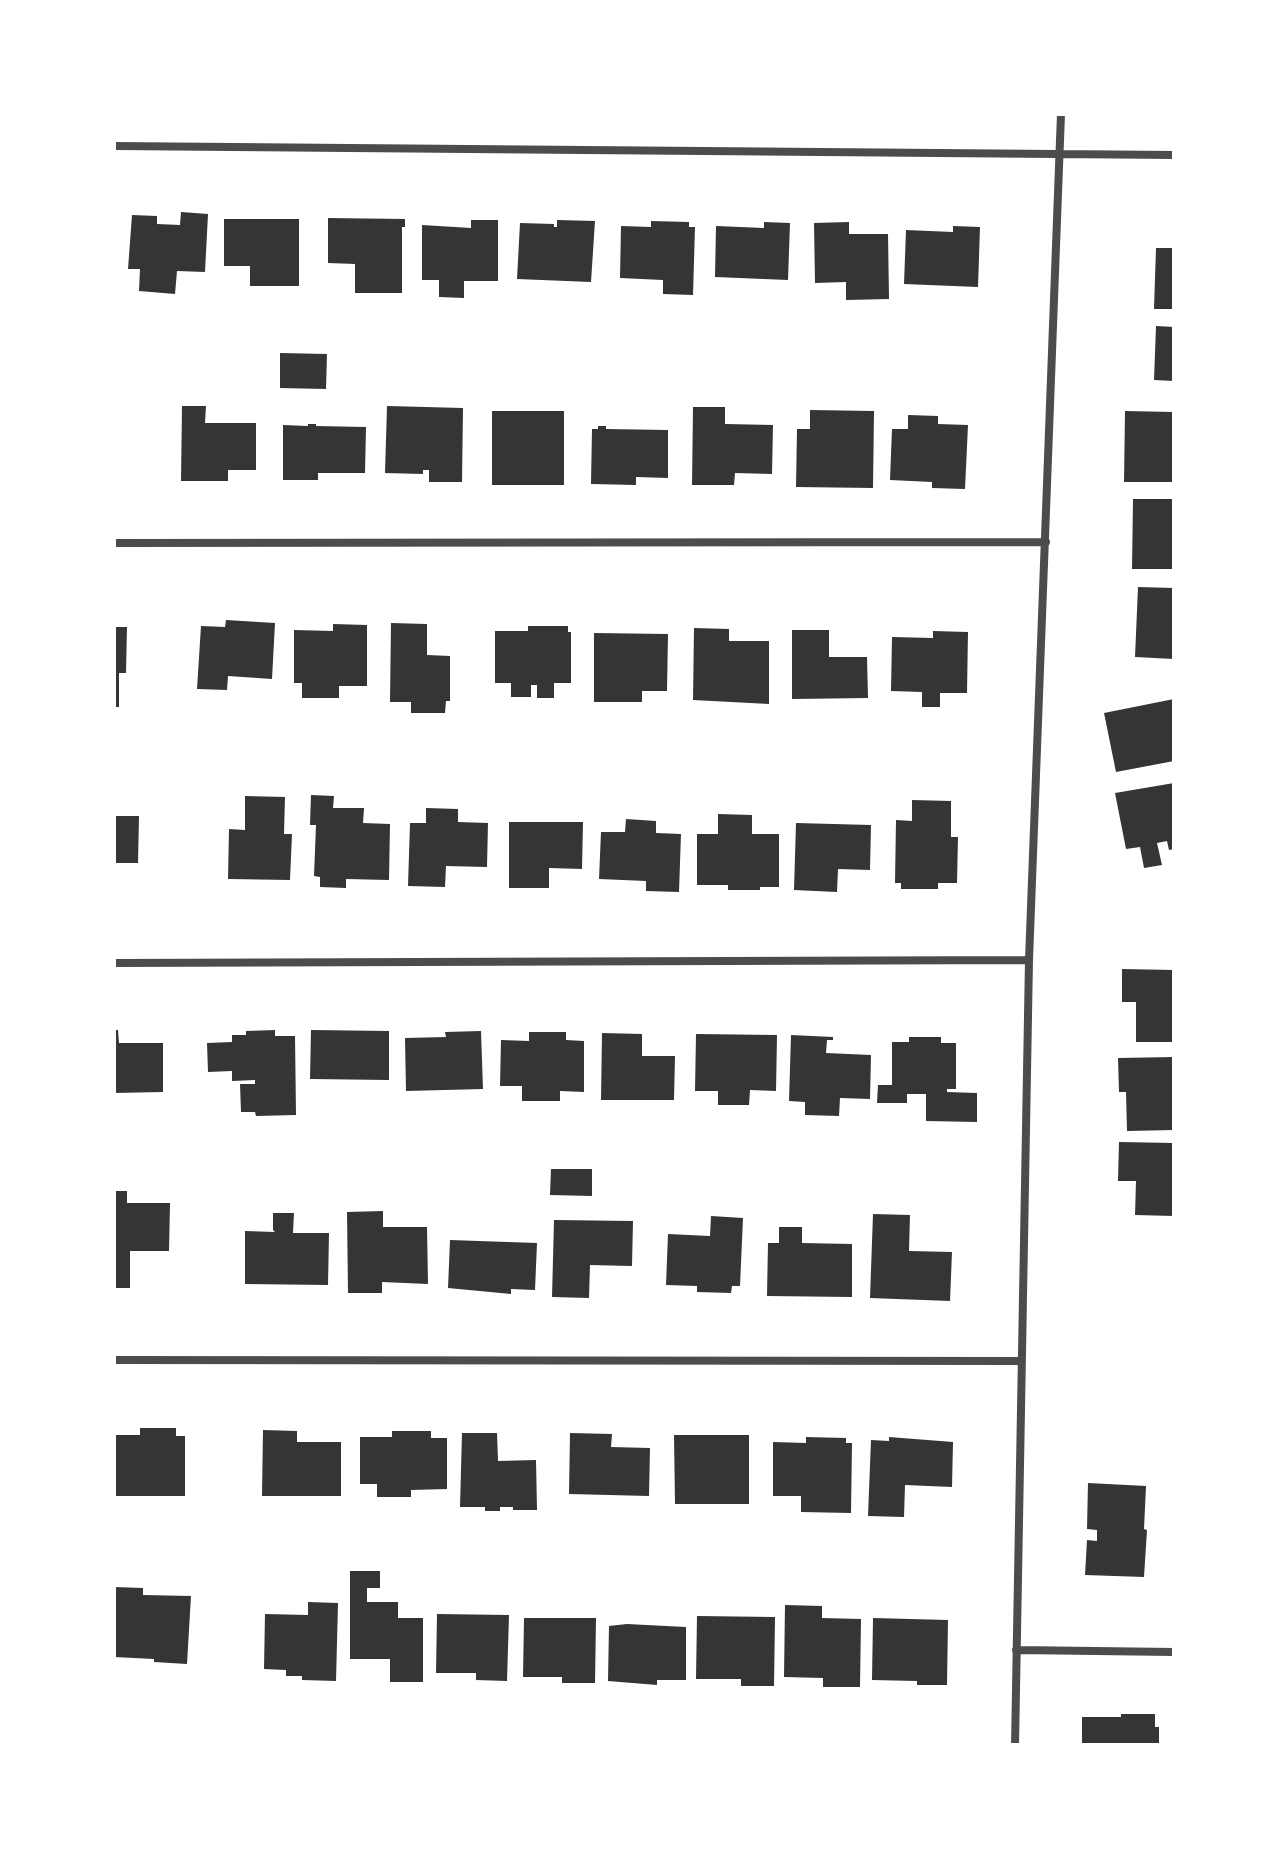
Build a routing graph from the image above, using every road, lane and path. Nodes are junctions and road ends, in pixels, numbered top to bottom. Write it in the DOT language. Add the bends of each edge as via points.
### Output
graph roads {
  1 [pos="1061,114"];
  2 [pos="114,146"];
  3 [pos="1060,154"];
  4 [pos="1174,155"];
  5 [pos="1046,542"];
  6 [pos="114,543"];
  7 [pos="1029,960"];
  8 [pos="114,963"];
  9 [pos="114,1360"];
  10 [pos="1021,1361"];
  11 [pos="1016,1650"];
  12 [pos="1174,1652"];
  13 [pos="1015,1745"];
  1 -- 3 [label="street"];
  2 -- 3 [label="street"];
  3 -- 4 [label="street"];
  3 -- 5 [label="street"];
  5 -- 6 [label="street"];
  5 -- 7 [label="street"];
  7 -- 8 [label="street"];
  7 -- 10 [label="street"];
  9 -- 10 [label="street"];
  10 -- 11 [label="street"];
  11 -- 12 [label="street"];
  11 -- 13 [label="street"];
}
